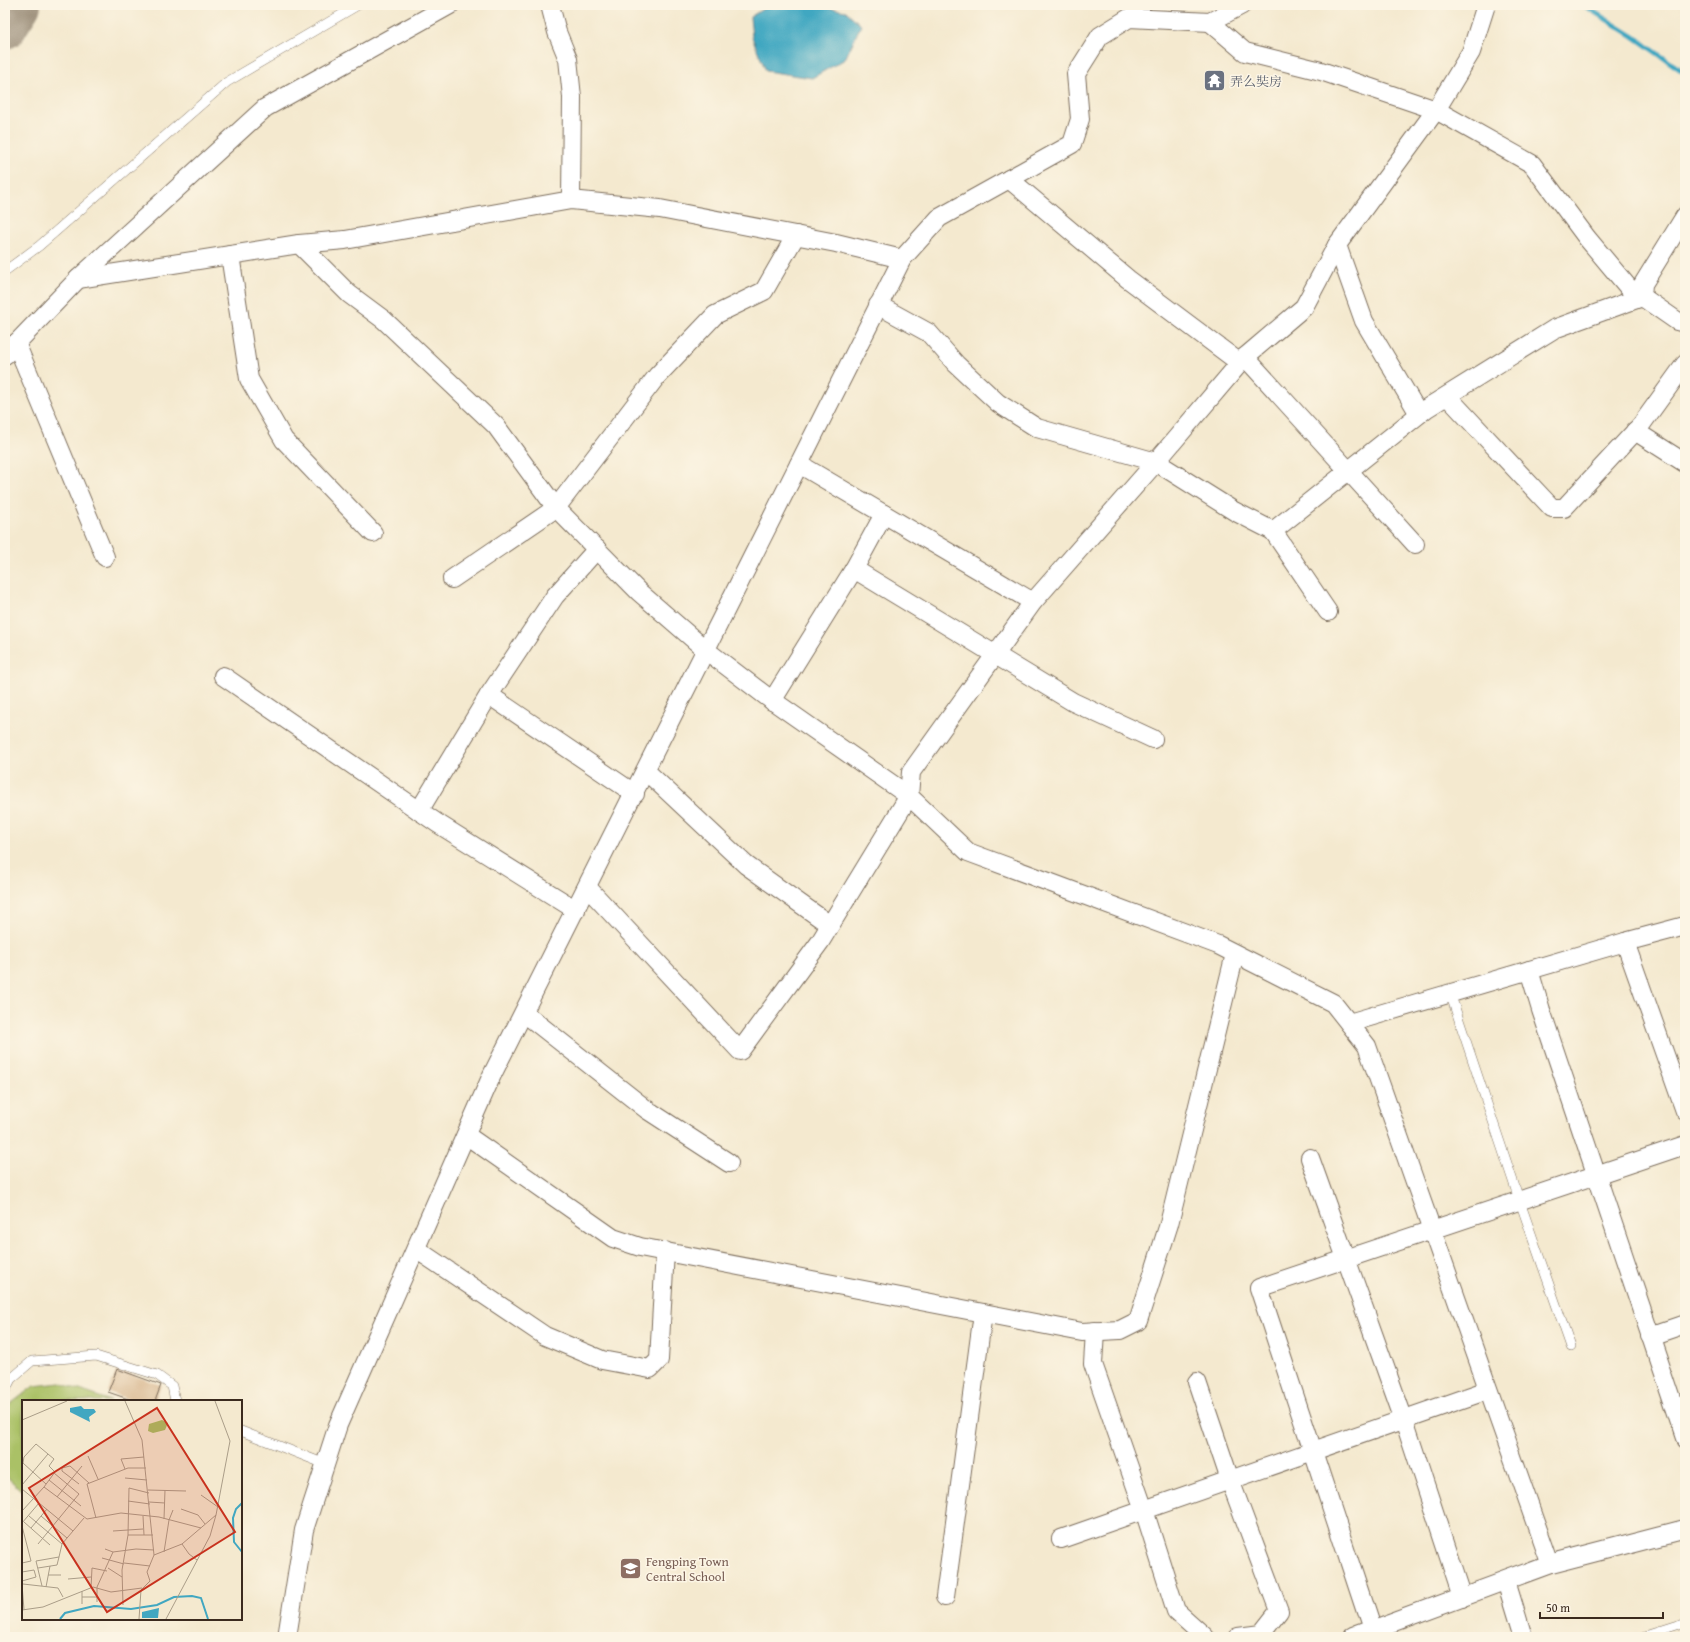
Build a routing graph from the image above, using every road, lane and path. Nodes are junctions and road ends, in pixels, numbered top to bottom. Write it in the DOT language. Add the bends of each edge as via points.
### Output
graph roads {
  1 [pos="358,5"];
  2 [pos="450,5"];
  3 [pos="550,5"];
  4 [pos="1242,5"];
  5 [pos="1486,5"];
  6 [pos="1210,22"];
  7 [pos="1436,110"];
  8 [pos="1009,179"];
  9 [pos="571,200"];
  10 [pos="1685,216"];
  11 [pos="796,235"];
  12 [pos="299,244"];
  13 [pos="1337,245"];
  14 [pos="230,255"];
  15 [pos="902,259"];
  16 [pos="5,271"];
  17 [pos="78,279"];
  18 [pos="1642,297"];
  19 [pos="878,305"];
  20 [pos="1685,323"];
  21 [pos="11,349"];
  22 [pos="1243,360"];
  23 [pos="1685,364"];
  24 [pos="1447,396"];
  25 [pos="1419,414"];
  26 [pos="1636,431"];
  27 [pos="1156,462"];
  28 [pos="1685,463"];
  29 [pos="799,464"];
  30 [pos="1348,470"];
  31 [pos="556,508"];
  32 [pos="884,514"];
  33 [pos="1273,531"];
  34 [pos="373,533"];
  35 [pos="1415,544"];
  36 [pos="596,549"];
  37 [pos="106,557"];
  38 [pos="854,569"];
  39 [pos="452,579"];
  40 [pos="1033,602"];
  41 [pos="1328,612"];
  42 [pos="707,651"];
  43 [pos="995,655"];
  44 [pos="223,676"];
  45 [pos="489,695"];
  46 [pos="772,700"];
  47 [pos="1153,739"];
  48 [pos="646,771"];
  49 [pos="875,772"];
  50 [pos="911,772"];
  51 [pos="635,794"];
  52 [pos="909,796"];
  53 [pos="419,811"];
  54 [pos="587,887"];
  55 [pos="576,910"];
  56 [pos="830,925"];
  57 [pos="1685,926"];
  58 [pos="1625,942"];
  59 [pos="1235,954"];
  60 [pos="1529,970"];
  61 [pos="1450,993"];
  62 [pos="524,1013"];
  63 [pos="1349,1023"];
  64 [pos="1685,1112"];
  65 [pos="466,1136"];
  66 [pos="1685,1145"];
  67 [pos="1310,1158"];
  68 [pos="729,1163"];
  69 [pos="1596,1174"];
  70 [pos="1519,1200"];
  71 [pos="1432,1229"];
  72 [pos="416,1249"];
  73 [pos="665,1251"];
  74 [pos="1346,1258"];
  75 [pos="984,1313"];
  76 [pos="1685,1324"];
  77 [pos="1095,1331"];
  78 [pos="1650,1336"];
  79 [pos="1571,1346"];
  80 [pos="1197,1382"];
  81 [pos="1488,1390"];
  82 [pos="5,1391"];
  83 [pos="176,1400"];
  84 [pos="1404,1420"];
  85 [pos="242,1431"];
  86 [pos="1685,1438"];
  87 [pos="1313,1451"];
  88 [pos="325,1464"];
  89 [pos="1230,1480"];
  90 [pos="1144,1510"];
  91 [pos="1685,1529"];
  92 [pos="1061,1539"];
  93 [pos="1550,1564"];
  94 [pos="1506,1581"];
  95 [pos="945,1597"];
  96 [pos="1462,1597"];
  97 [pos="1685,1623"];
  98 [pos="1372,1630"];
  99 [pos="287,1637"];
  100 [pos="1205,1637"];
  101 [pos="1238,1637"];
  102 [pos="1353,1637"];
  103 [pos="1523,1637"];
  104 [pos="1641,1637"];
  1 -- 16 [label="lane" via="227,82 39,246"];
  2 -- 17 [label="street" via="265,108"];
  3 -- 9 [label="street" via="568,59 572,97"];
  4 -- 6 [label="street"];
  5 -- 7 [label="street" via="1471,52"];
  6 -- 7 [label="street" via="1245,52 1321,71"];
  6 -- 8 [label="street" via="1130,18 1100,36 1076,74 1080,118 1072,144"];
  7 -- 13 [label="street"];
  7 -- 18 [label="street" via="1532,164 1628,287"];
  8 -- 15 [label="street" via="939,218"];
  8 -- 22 [label="street" via="1128,279"];
  9 -- 11 [label="street" via="660,209"];
  9 -- 12 [label="street" via="344,240"];
  10 -- 18 [label="street" via="1644,284"];
  11 -- 15 [label="street"];
  11 -- 31 [label="street" via="764,291 715,315 710,320 657,376"];
  12 -- 14 [label="street"];
  12 -- 31 [label="street" via="349,294 384,320 496,426"];
  13 -- 22 [label="street" via="1304,307"];
  13 -- 25 [label="street" via="1364,321"];
  14 -- 17 [label="street"];
  14 -- 34 [label="street" via="249,379 284,440"];
  15 -- 19 [label="street"];
  17 -- 21 [label="street"];
  18 -- 20 [label="street" via="1676,321"];
  18 -- 24 [label="street" via="1554,329"];
  19 -- 27 [label="street" via="929,333 956,364 998,403 1037,428"];
  19 -- 29 [label="street"];
  21 -- 37 [label="street"];
  22 -- 27 [label="street"];
  22 -- 30 [label="street"];
  23 -- 26 [label="street"];
  24 -- 25 [label="street"];
  24 -- 26 [label="street" via="1552,508 1564,508"];
  25 -- 30 [label="street"];
  26 -- 28 [label="street"];
  27 -- 33 [label="street" via="1234,511"];
  27 -- 40 [label="street"];
  29 -- 32 [label="street"];
  29 -- 42 [label="street"];
  30 -- 33 [label="street"];
  30 -- 35 [label="street"];
  31 -- 36 [label="street"];
  31 -- 39 [label="street"];
  32 -- 38 [label="street"];
  32 -- 40 [label="street"];
  33 -- 41 [label="street"];
  36 -- 42 [label="street" via="639,592"];
  36 -- 45 [label="street" via="555,596"];
  38 -- 43 [label="street"];
  38 -- 46 [label="street"];
  40 -- 43 [label="street"];
  42 -- 46 [label="street"];
  42 -- 48 [label="street"];
  43 -- 47 [label="street" via="1073,702"];
  43 -- 50 [label="street"];
  44 -- 53 [label="street"];
  45 -- 51 [label="street"];
  45 -- 53 [label="street"];
  46 -- 49 [label="street"];
  48 -- 51 [label="street"];
  48 -- 56 [label="street" via="746,865"];
  49 -- 50 [label="street"];
  49 -- 52 [label="street"];
  50 -- 52 [label="street"];
  51 -- 54 [label="street"];
  52 -- 56 [label="street"];
  52 -- 59 [label="street" via="968,852 1218,945"];
  53 -- 55 [label="street"];
  54 -- 55 [label="street"];
  54 -- 56 [label="street" via="740,1050"];
  55 -- 62 [label="street"];
  57 -- 58 [label="street"];
  58 -- 60 [label="street"];
  58 -- 64 [label="street"];
  59 -- 63 [label="street" via="1333,1003"];
  59 -- 77 [label="street" via="1169,1224 1138,1321 1120,1330"];
  60 -- 61 [label="street"];
  60 -- 69 [label="street"];
  61 -- 63 [label="street"];
  61 -- 70 [label="lane"];
  62 -- 65 [label="street" via="492,1075"];
  62 -- 68 [label="street" via="646,1109"];
  63 -- 71 [label="street" via="1367,1046"];
  65 -- 72 [label="street"];
  65 -- 73 [label="street" via="613,1238"];
  66 -- 69 [label="street"];
  67 -- 74 [label="street"];
  69 -- 70 [label="street"];
  69 -- 78 [label="street"];
  70 -- 71 [label="street"];
  70 -- 79 [label="lane"];
  71 -- 74 [label="street"];
  71 -- 81 [label="street"];
  72 -- 73 [label="street" via="545,1336 602,1360 650,1369 659,1360"];
  72 -- 88 [label="street" via="338,1425"];
  73 -- 75 [label="street"];
  74 -- 84 [label="street"];
  74 -- 87 [label="street" via="1259,1288"];
  75 -- 77 [label="street" via="1082,1332"];
  75 -- 95 [label="street"];
  76 -- 78 [label="street"];
  77 -- 90 [label="street" via="1093,1364"];
  78 -- 86 [label="street"];
  80 -- 89 [label="street"];
  81 -- 84 [label="street"];
  81 -- 93 [label="street"];
  82 -- 83 [label="lane" via="11,1379 32,1361 96,1356 157,1376 172,1386"];
  84 -- 87 [label="street"];
  84 -- 96 [label="street"];
  85 -- 88 [label="lane"];
  87 -- 89 [label="street"];
  87 -- 98 [label="street"];
  88 -- 99 [label="street" via="304,1530"];
  89 -- 90 [label="street"];
  89 -- 101 [label="street" via="1279,1610 1261,1634"];
  90 -- 92 [label="street"];
  90 -- 100 [label="street" via="1176,1611"];
  91 -- 93 [label="street"];
  93 -- 94 [label="street"];
  94 -- 96 [label="street"];
  94 -- 103 [label="street"];
  96 -- 98 [label="street"];
  97 -- 104 [label="lane"];
  98 -- 102 [label="street"];
}
